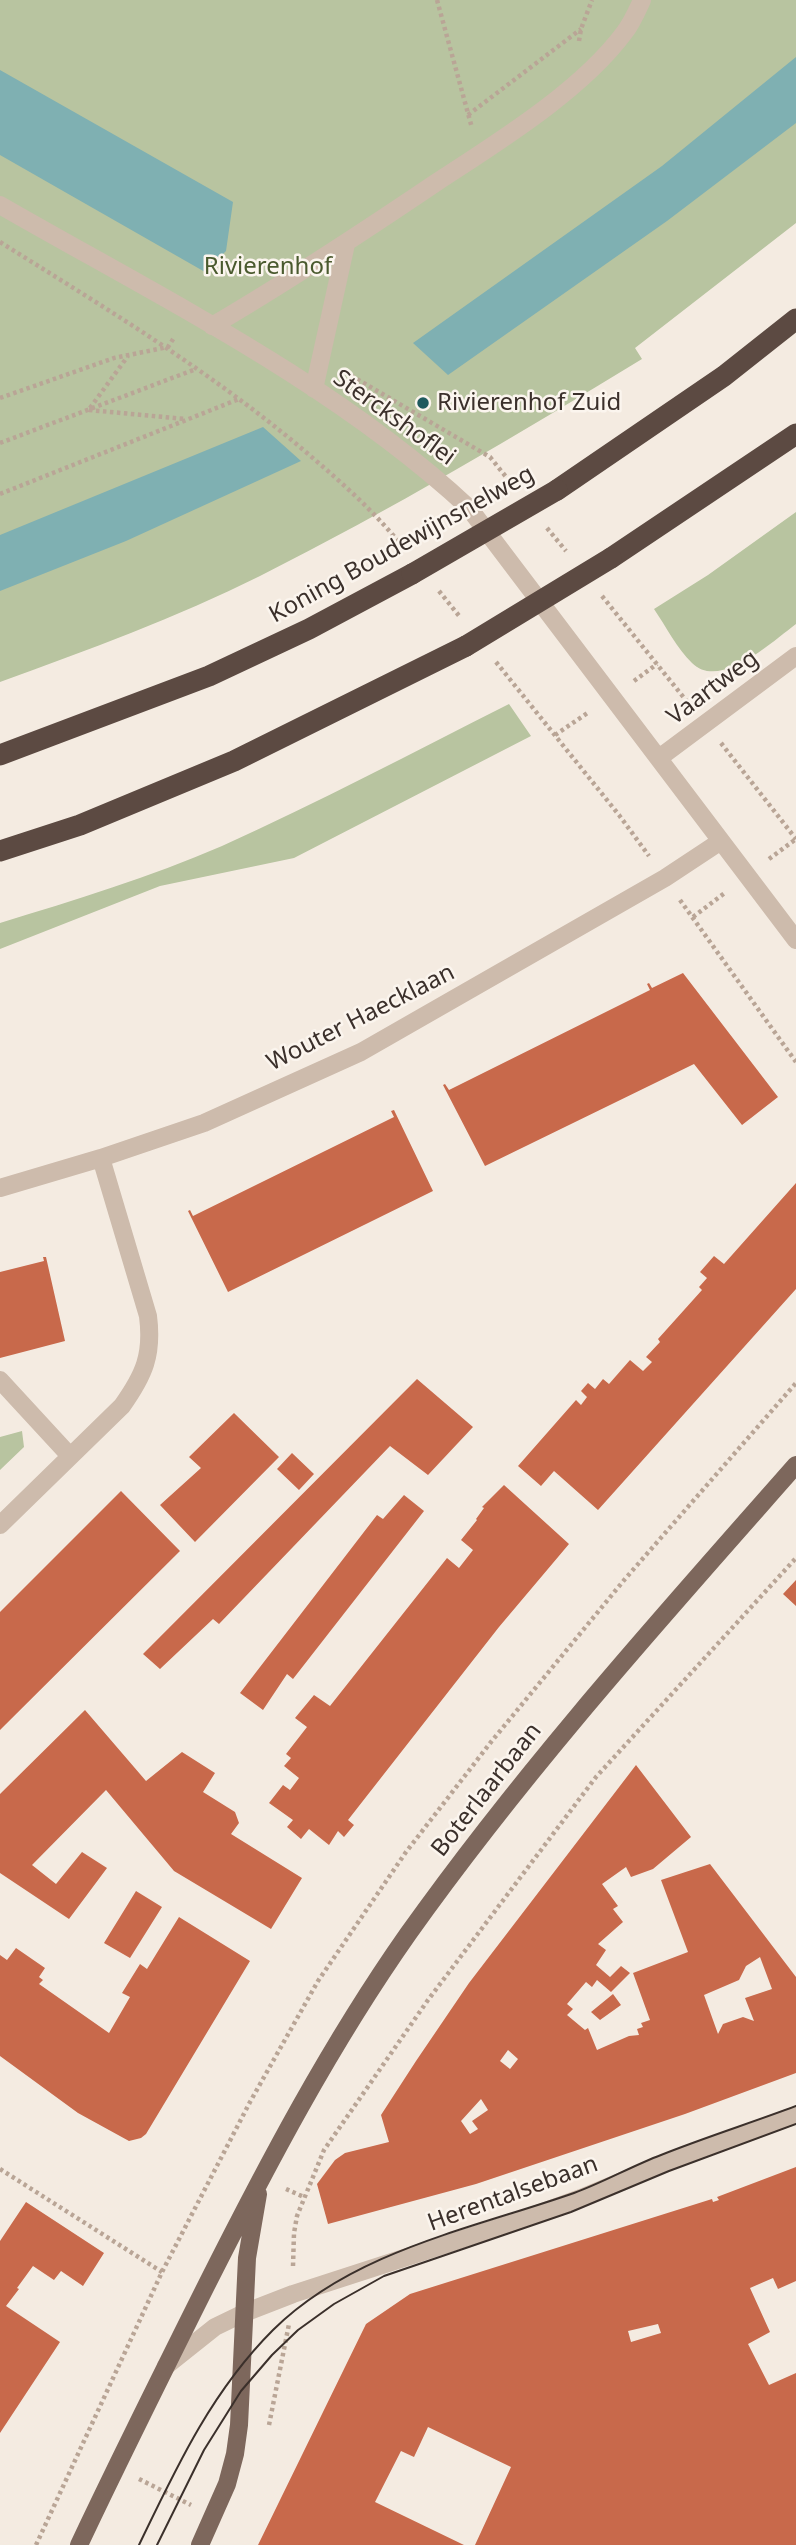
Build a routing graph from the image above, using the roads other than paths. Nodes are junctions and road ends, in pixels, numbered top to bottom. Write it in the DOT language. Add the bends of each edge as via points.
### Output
graph roads {
  1 [pos="642,0"];
  2 [pos="0,205"];
  3 [pos="346,244"];
  4 [pos="796,319"];
  5 [pos="212,326"];
  6 [pos="314,389"];
  7 [pos="796,434"];
  8 [pos="796,656"];
  9 [pos="0,754"];
  10 [pos="659,758"];
  11 [pos="721,841"];
  12 [pos="0,851"];
  13 [pos="796,940"];
  14 [pos="101,1158"];
  15 [pos="0,1188"];
  16 [pos="0,1380"];
  17 [pos="70,1456"];
  18 [pos="796,1465"];
  19 [pos="0,1525"];
  20 [pos="796,2115"];
  21 [pos="261,2177"];
  22 [pos="244,2313"];
  23 [pos="166,2366"];
  24 [pos="79,2545"];
  25 [pos="200,2545"];
  1 -- 3 [label="street" via="626,31 572,87"];
  2 -- 5 [label="street, Sterckshoflei"];
  3 -- 5 [label="street"];
  3 -- 6 [label="street"];
  4 -- 9 [label="highway, Koning Boudewijnsnelweg, bridge" via="724,376 557,489 412,574 209,676"];
  5 -- 6 [label="street, Sterckshoflei"];
  6 -- 10 [label="street, Sterckshoflei" via="469,508"];
  7 -- 12 [label="highway, bridge" via="611,558 466,646 234,761 80,825"];
  8 -- 10 [label="street, Vaartweg"];
  10 -- 11 [label="street, Sterckshoflei"];
  11 -- 13 [label="street, Sterckshoflei"];
  11 -- 14 [label="street, Wouter Haecklaan" via="665,878 360,1052 204,1123"];
  14 -- 15 [label="street, Wouter Haecklaan"];
  14 -- 17 [label="street" via="151,1340 137,1385 122,1406"];
  16 -- 17 [label="street"];
  17 -- 19 [label="street"];
  18 -- 21 [label="main road, Boterlaarbaan" via="574,1718 407,1935 326,2059"];
  20 -- 22 [label="street, Herentalsebaan" via="581,2199"];
  21 -- 22 [label="main road, Boterlaarbaan" via="247,2258"];
  21 -- 23 [label="main road, Boterlaarbaan"];
  22 -- 23 [label="street, Herentalsebaan" via="215,2327"];
  22 -- 25 [label="main road" via="235,2454"];
  23 -- 24 [label="main road, Herentalsebaan"];
}
